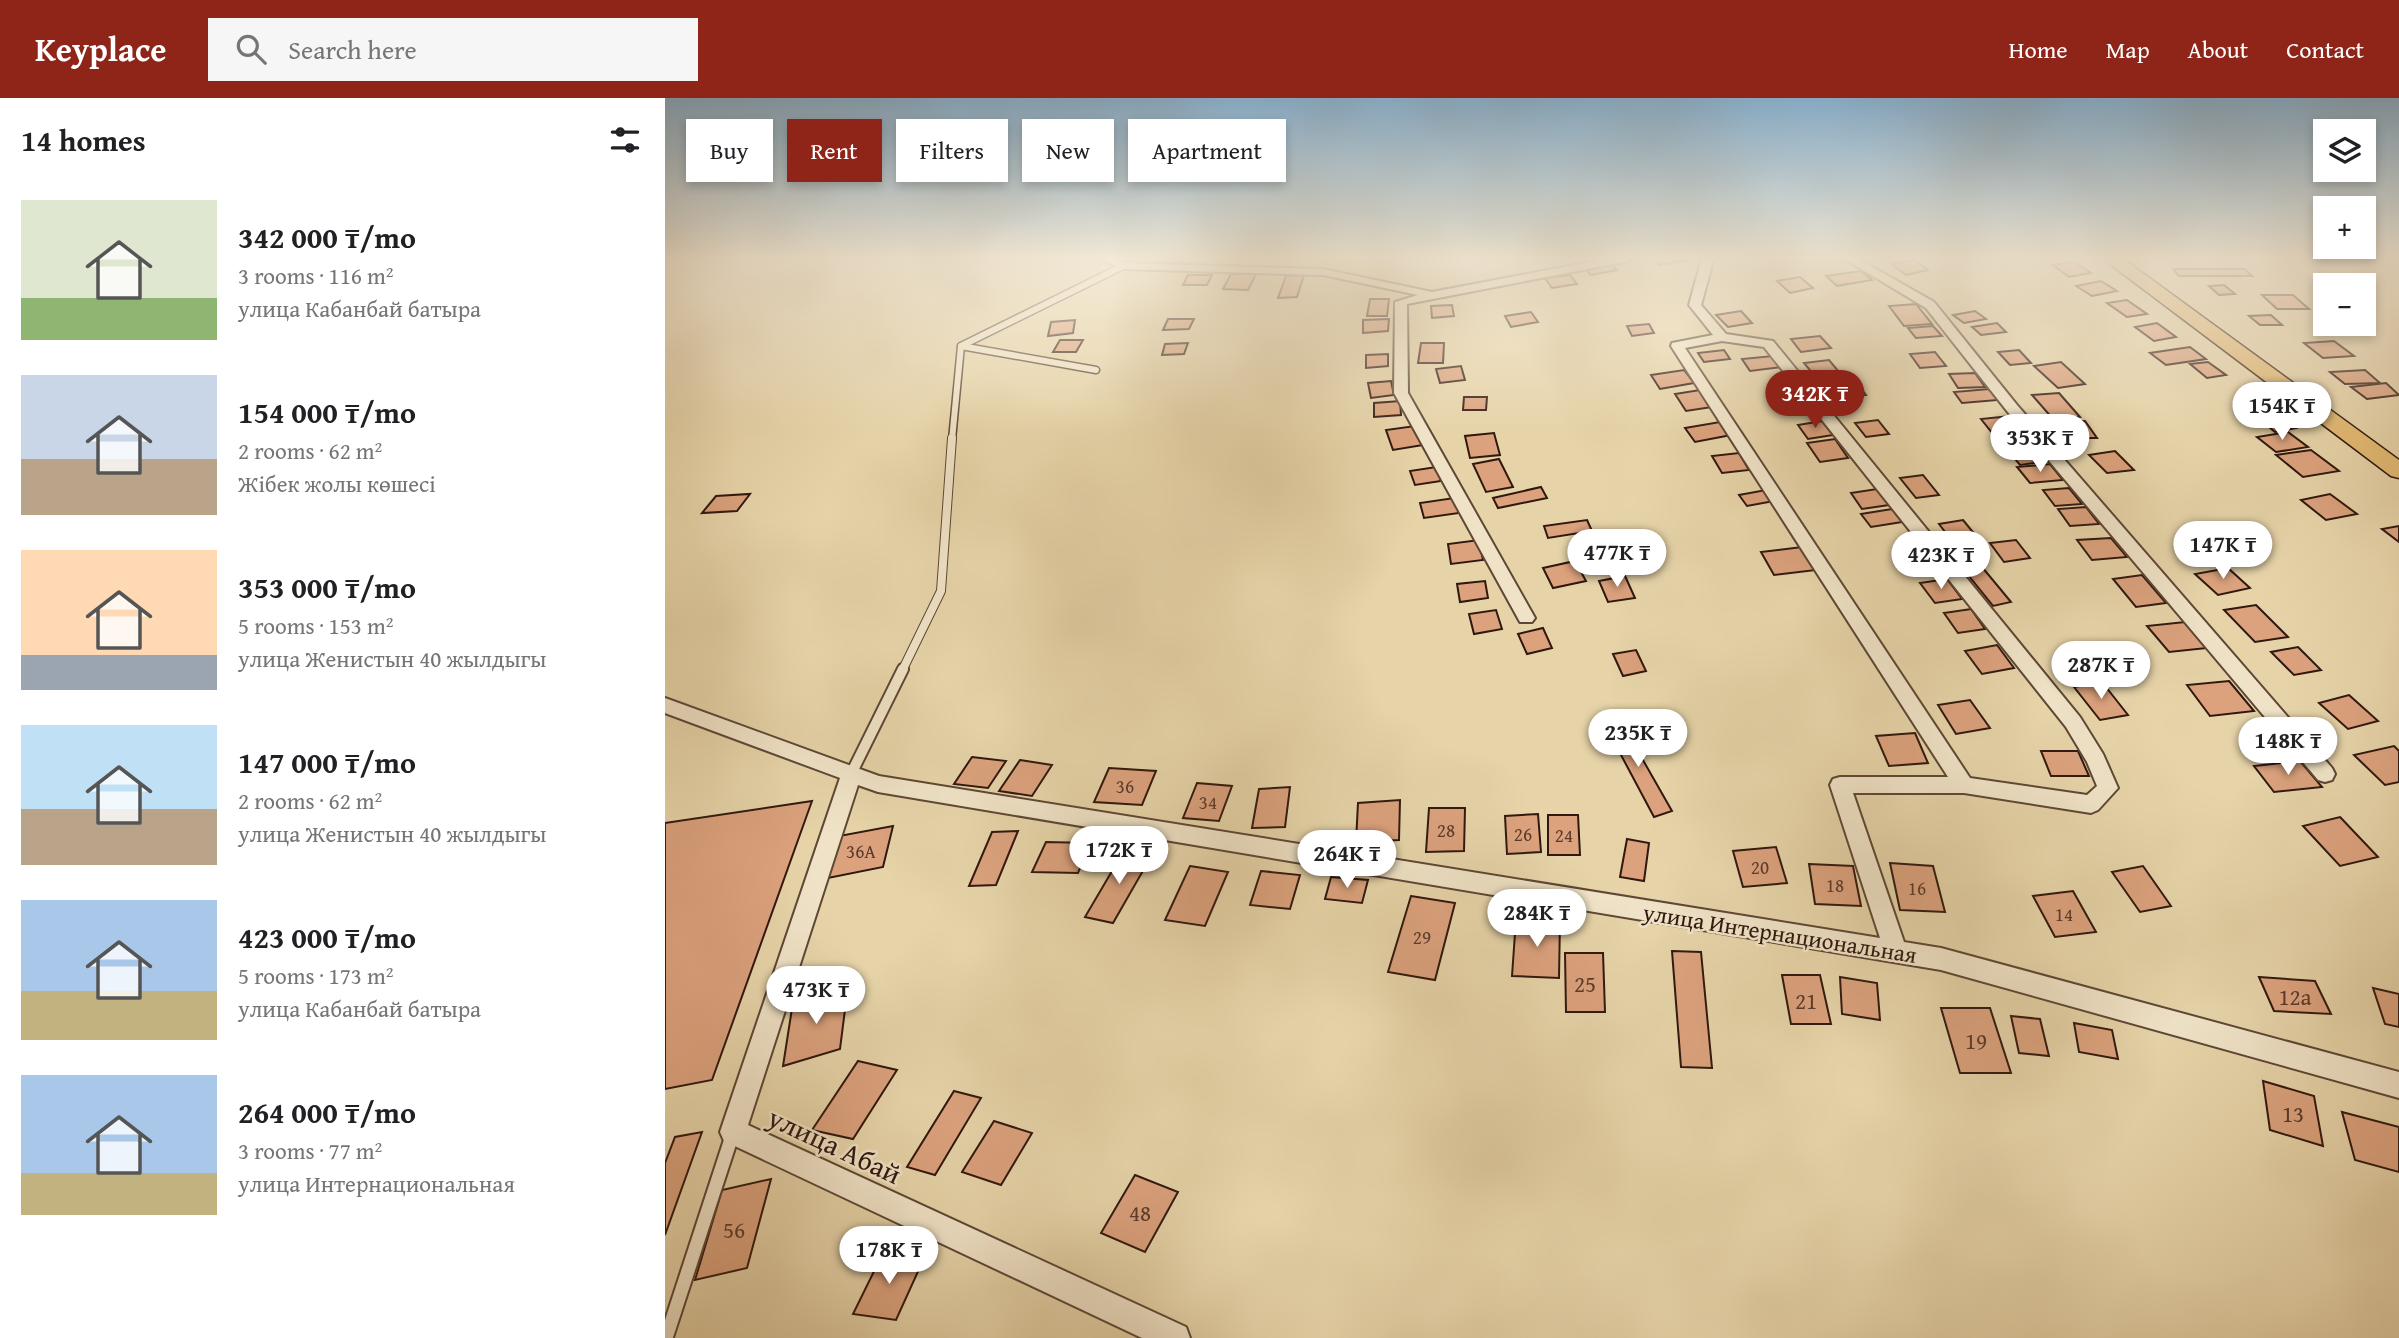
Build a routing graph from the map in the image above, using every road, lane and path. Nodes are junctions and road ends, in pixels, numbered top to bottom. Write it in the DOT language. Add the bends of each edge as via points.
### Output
graph roads {
  1 [pos="1022,316"];
  2 [pos="1401,316"];
  3 [pos="1704,316"];
  4 [pos="1939,316"];
  5 [pos="2189,316"];
  6 [pos="2205,316"];
  7 [pos="1722,337"];
  8 [pos="961,346"];
  9 [pos="1096,370"];
  10 [pos="2399,457"];
  11 [pos="2399,471"];
  12 [pos="1526,618"];
  13 [pos="665,705"];
  14 [pos="851,774"];
  15 [pos="2325,774"];
  16 [pos="1964,785"];
  17 [pos="1896,952"];
  18 [pos="2399,1085"];
  19 [pos="733,1132"];
  20 [pos="666,1338"];
  21 [pos="1175,1338"];
  1 -- 8 [label="lane"];
  2 -- 12 [label="street" via="1401,393"];
  3 -- 7 [label="street"];
  4 -- 15 [label="street"];
  5 -- 11 [label="main road"];
  6 -- 10 [label="main road"];
  7 -- 16 [label="street" via="1677,346"];
  7 -- 16 [label="street" via="1768,344 2073,722 2108,788 2091,804"];
  8 -- 9 [label="lane"];
  8 -- 14 [label="lane" via="941,591"];
  13 -- 14 [label="street, улица Интернациональная"];
  14 -- 17 [label="street, улица Интернациональная" via="878,784"];
  14 -- 19 [label="street, улица Абай"];
  16 -- 17 [label="street" via="1840,785"];
  17 -- 18 [label="street, улица Интернациональная" via="1941,959"];
  19 -- 20 [label="lane"];
  19 -- 21 [label="street, улица Абай"];
}
